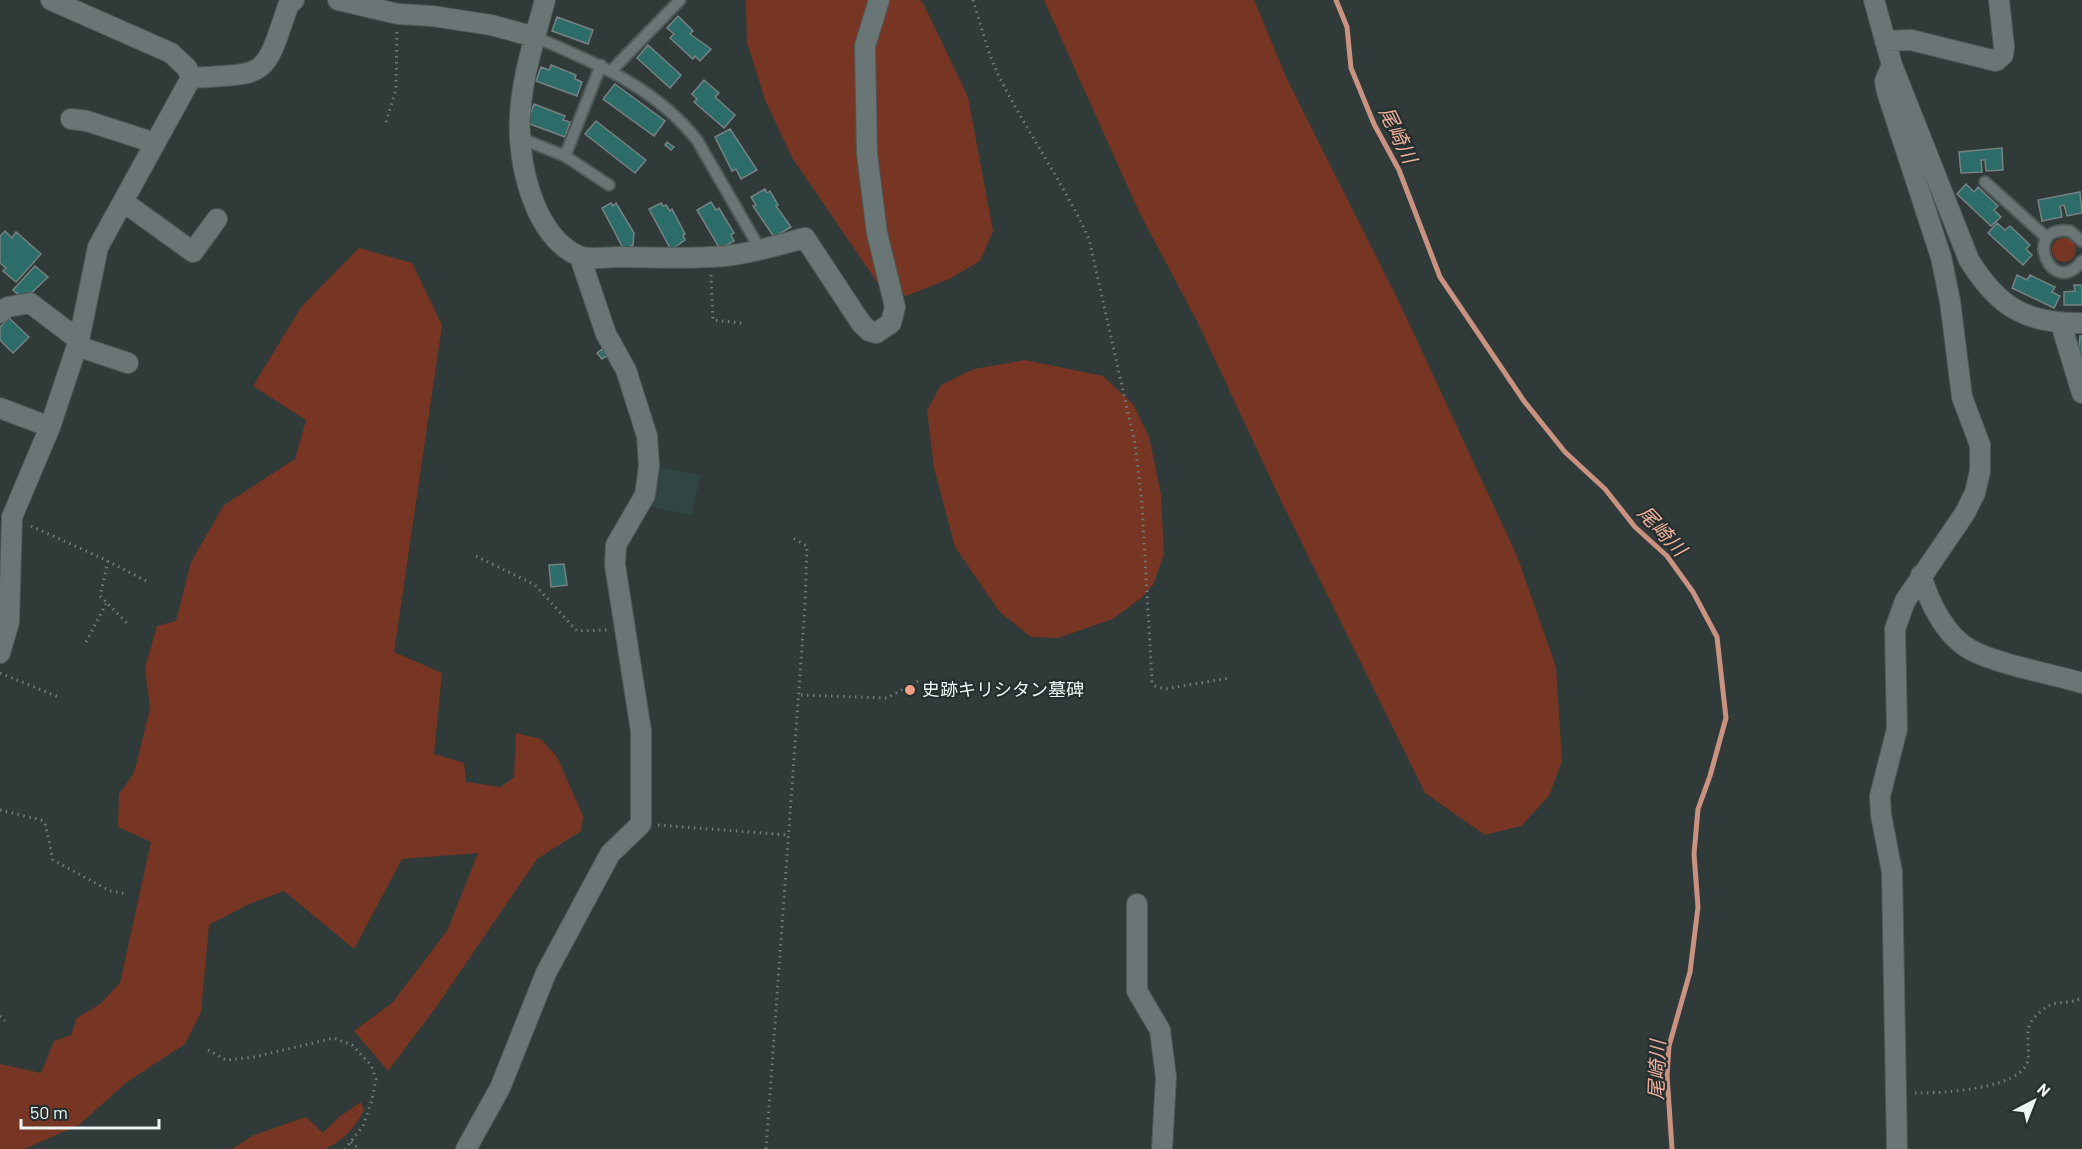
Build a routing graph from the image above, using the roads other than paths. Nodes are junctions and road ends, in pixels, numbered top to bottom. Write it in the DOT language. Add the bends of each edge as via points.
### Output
graph roads {
  1 [pos="51,0"];
  2 [pos="294,0"];
  3 [pos="338,0"];
  4 [pos="545,0"];
  5 [pos="680,0"];
  6 [pos="879,0"];
  7 [pos="1874,0"];
  8 [pos="1999,0"];
  9 [pos="535,38"];
  10 [pos="1885,41"];
  11 [pos="601,65"];
  12 [pos="1892,65"];
  13 [pos="612,70"];
  14 [pos="191,78"];
  15 [pos="71,119"];
  16 [pos="520,138"];
  17 [pos="155,144"];
  18 [pos="565,156"];
  19 [pos="1985,182"];
  20 [pos="609,185"];
  21 [pos="125,203"];
  22 [pos="217,219"];
  23 [pos="2080,233"];
  24 [pos="2047,238"];
  25 [pos="760,249"];
  26 [pos="580,256"];
  27 [pos="2082,261"];
  28 [pos="0,313"];
  29 [pos="2082,323"];
  30 [pos="2061,324"];
  31 [pos="78,343"];
  32 [pos="128,363"];
  33 [pos="2082,393"];
  34 [pos="0,408"];
  35 [pos="50,427"];
  36 [pos="1922,574"];
  37 [pos="0,653"];
  38 [pos="2082,683"];
  39 [pos="1137,904"];
  40 [pos="466,1149"];
  41 [pos="1162,1149"];
  42 [pos="1897,1149"];
  1 -- 14 [label="street" via="171,53 187,68"];
  2 -- 14 [label="street" via="288,6 265,65 248,74"];
  3 -- 9 [label="street" via="398,14 491,25"];
  4 -- 9 [label="street"];
  5 -- 13 [label="lane"];
  6 -- 25 [label="street" via="865,46 867,154 877,233 895,307 891,323 882,332 869,331 805,238"];
  7 -- 10 [label="street"];
  8 -- 10 [label="street" via="2004,47 1996,61 1911,40"];
  9 -- 11 [label="lane"];
  9 -- 16 [label="street" via="522,95"];
  10 -- 12 [label="street"];
  11 -- 13 [label="lane"];
  11 -- 18 [label="lane"];
  12 -- 30 [label="street" via="1969,260 1984,285 2017,312"];
  12 -- 36 [label="street" via="1887,92 1941,257 1962,397 1980,445 1975,493"];
  13 -- 25 [label="lane" via="685,125"];
  14 -- 17 [label="street"];
  15 -- 17 [label="street"];
  16 -- 18 [label="lane"];
  16 -- 26 [label="street" via="536,208 560,242"];
  17 -- 21 [label="street"];
  18 -- 20 [label="lane"];
  19 -- 24 [label="lane"];
  21 -- 22 [label="street" via="193,252"];
  21 -- 31 [label="street" via="98,248"];
  23 -- 24 [label="lane" via="2063,230"];
  24 -- 27 [label="lane" via="2044,257 2052,268 2065,272"];
  25 -- 26 [label="street" via="711,258"];
  26 -- 40 [label="street" via="606,334 626,370 647,436 649,466 645,495 616,545 615,565 641,731 641,824 610,854 546,974 500,1088"];
  28 -- 31 [label="street" via="8,307 30,303"];
  29 -- 30 [label="street"];
  30 -- 33 [label="street"];
  31 -- 32 [label="street"];
  31 -- 35 [label="street"];
  34 -- 35 [label="street"];
  35 -- 37 [label="street" via="12,517 9,622"];
  36 -- 38 [label="street" via="1935,609 1970,649"];
  36 -- 42 [label="street" via="1905,601 1895,629 1897,729 1880,796 1892,872"];
  39 -- 41 [label="street" via="1137,991 1160,1030 1166,1077"];
}
